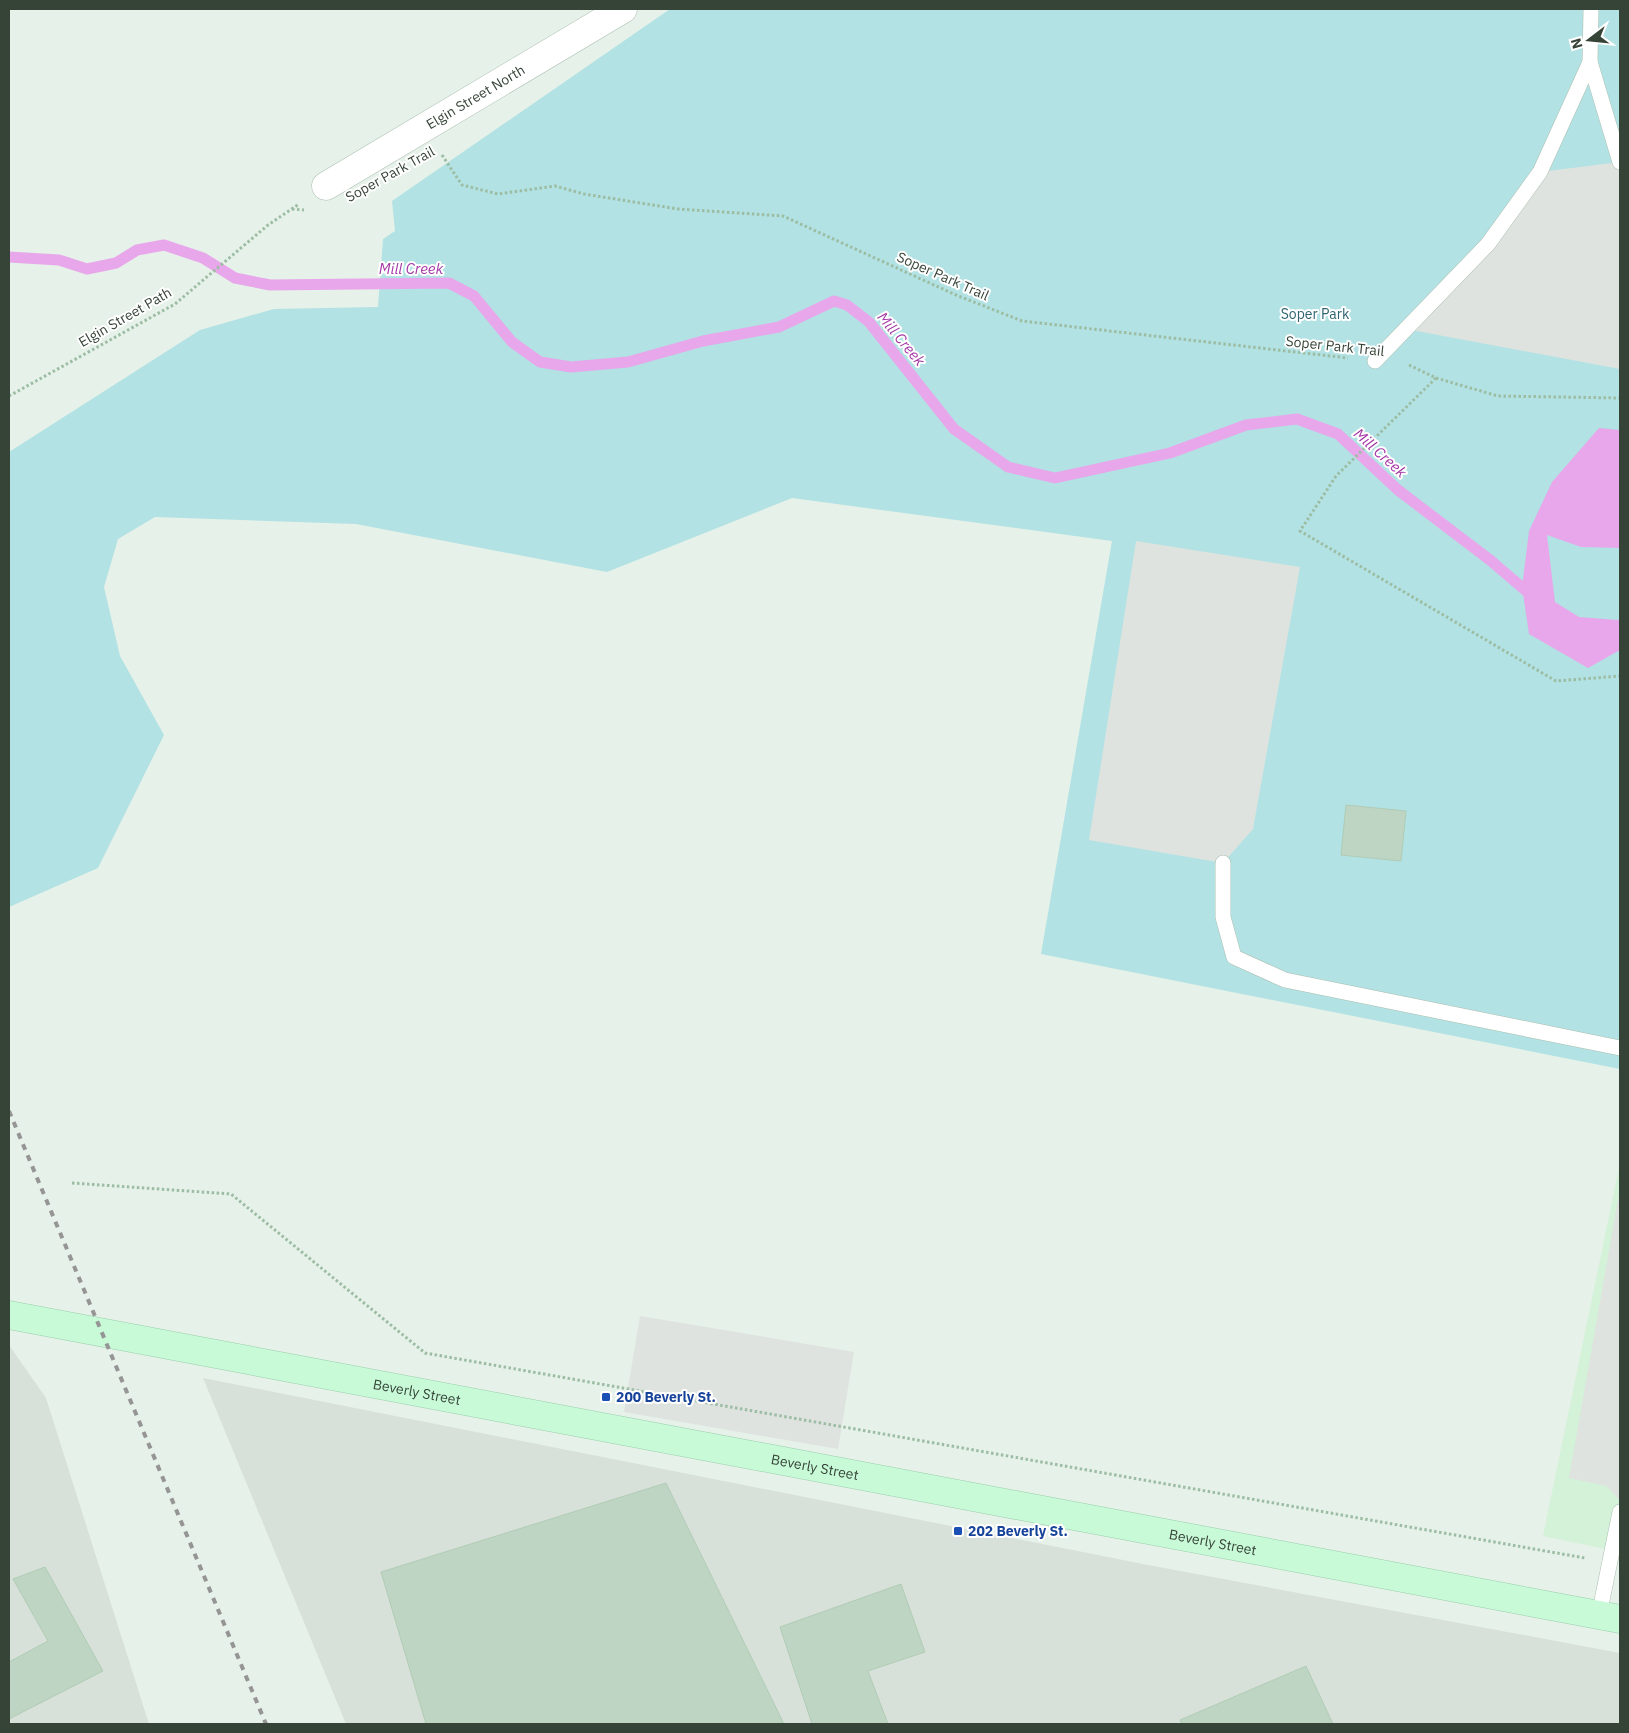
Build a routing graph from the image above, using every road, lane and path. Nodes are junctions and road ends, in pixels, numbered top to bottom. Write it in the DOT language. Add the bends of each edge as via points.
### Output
graph roads {
  1 [pos="623,9"];
  2 [pos="1591,9"];
  3 [pos="593,17"];
  4 [pos="1590,62"];
  5 [pos="434,160"];
  6 [pos="1620,162"];
  7 [pos="326,186"];
  8 [pos="309,211"];
  9 [pos="1375,361"];
  10 [pos="1436,378"];
  11 [pos="9,396"];
  12 [pos="1620,398"];
  13 [pos="1620,676"];
  14 [pos="1223,862"];
  15 [pos="1620,1048"];
  16 [pos="72,1183"];
  17 [pos="9,1314"];
  18 [pos="1620,1512"];
  19 [pos="1610,1562"];
  20 [pos="1610,1617"];
  1 -- 3 [label="street, Elgin Street North"];
  2 -- 4 [label="lane"];
  3 -- 7 [label="street, Elgin Street North"];
  4 -- 6 [label="lane"];
  4 -- 9 [label="lane" via="1540,172 1488,244"];
  5 -- 9 [label="path, Soper Park Trail" via="442,155 462,185 498,194 555,186 584,194 678,209 783,216 956,295 1022,321"];
  8 -- 11 [label="path, Elgin Street Path" via="292,209 175,304"];
  9 -- 10 [label="path, Soper Park Trail" via="1414,366"];
  10 -- 12 [label="path, Soper Park Trail" via="1498,396"];
  10 -- 13 [label="path" via="1336,476 1300,531 1556,681"];
  14 -- 15 [label="lane" via="1223,917 1234,957 1285,980"];
  16 -- 19 [label="path" via="231,1194 425,1353"];
  17 -- 20 [label="main road, Beverly Street"];
  18 -- 19 [label="lane"];
  19 -- 20 [label="lane"];
}
